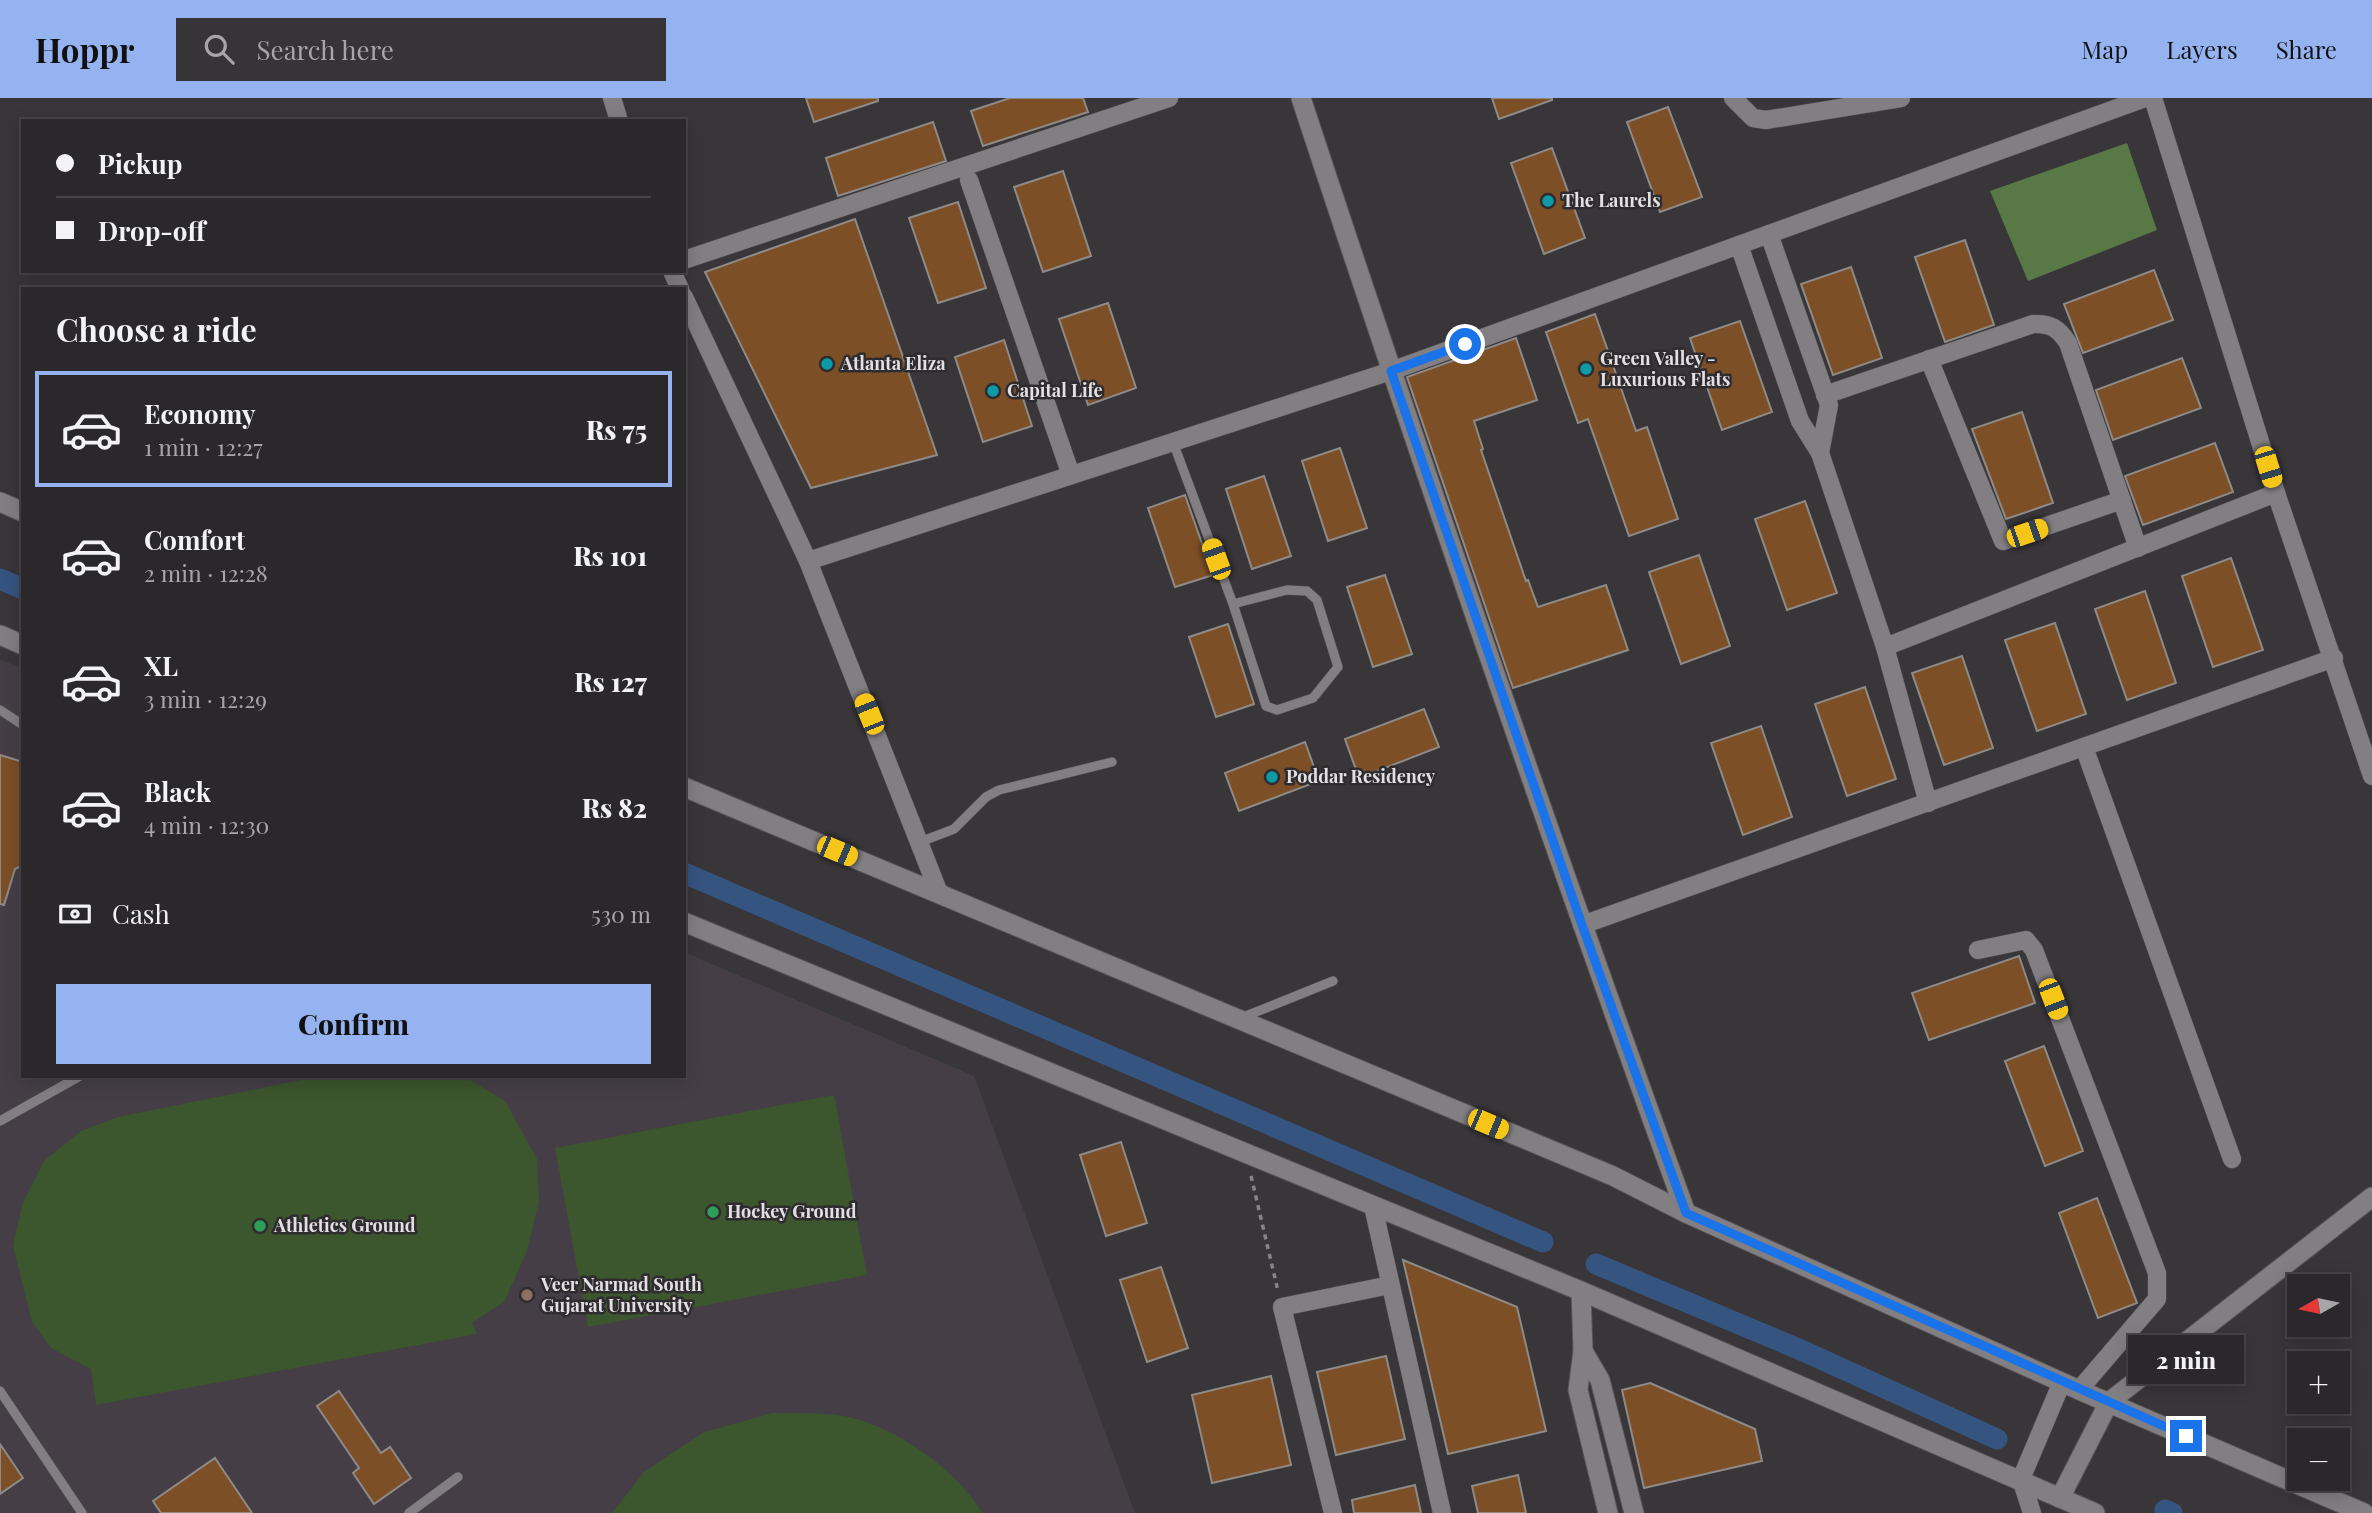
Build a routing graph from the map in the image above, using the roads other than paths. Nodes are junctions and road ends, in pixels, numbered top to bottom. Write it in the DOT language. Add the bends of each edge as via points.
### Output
graph roads {
  1 [pos="612,98"];
  2 [pos="1169,98"];
  3 [pos="1301,98"];
  4 [pos="1734,98"];
  5 [pos="1901,98"];
  6 [pos="2145,98"];
  7 [pos="2153,98"];
  8 [pos="1866,101"];
  9 [pos="618,119"];
  10 [pos="969,180"];
  11 [pos="1769,234"];
  12 [pos="1739,245"];
  13 [pos="686,259"];
  14 [pos="686,301"];
  15 [pos="1929,359"];
  16 [pos="1391,371"];
  17 [pos="1825,395"];
  18 [pos="1173,442"];
  19 [pos="1820,453"];
  20 [pos="1072,475"];
  21 [pos="2276,493"];
  22 [pos="2122,500"];
  23 [pos="0,502"];
  24 [pos="21,511"];
  25 [pos="2138,548"];
  26 [pos="808,561"];
  27 [pos="1233,604"];
  28 [pos="0,635"];
  29 [pos="21,644"];
  30 [pos="1885,647"];
  31 [pos="2333,658"];
  32 [pos="0,710"];
  33 [pos="21,724"];
  34 [pos="2084,747"];
  35 [pos="1112,762"];
  36 [pos="2372,776"];
  37 [pos="686,789"];
  38 [pos="1928,803"];
  39 [pos="920,842"];
  40 [pos="939,893"];
  41 [pos="686,923"];
  42 [pos="1582,925"];
  43 [pos="1978,950"];
  44 [pos="1333,981"];
  45 [pos="1238,1019"];
  46 [pos="76,1078"];
  47 [pos="0,1121"];
  48 [pos="2232,1159"];
  49 [pos="2372,1198"];
  50 [pos="1373,1206"];
  51 [pos="1686,1213"];
  52 [pos="1390,1285"];
  53 [pos="1581,1291"];
  54 [pos="1583,1351"];
  55 [pos="2071,1386"];
  56 [pos="0,1391"];
  57 [pos="2109,1402"];
  58 [pos="458,1477"];
  59 [pos="2021,1479"];
  60 [pos="2060,1498"];
  61 [pos="82,1513"];
  62 [pos="409,1513"];
  63 [pos="1334,1513"];
  64 [pos="1442,1513"];
  65 [pos="1608,1513"];
  66 [pos="1634,1513"];
  67 [pos="2032,1513"];
  68 [pos="2095,1513"];
  69 [pos="2364,1513"];
  1 -- 9 [label="street"];
  2 -- 13 [label="street"];
  3 -- 16 [label="street"];
  4 -- 8 [label="street" via="1753,118 1766,120"];
  5 -- 8 [label="street"];
  6 -- 11 [label="street"];
  7 -- 21 [label="street"];
  10 -- 20 [label="street"];
  11 -- 12 [label="street"];
  11 -- 17 [label="street"];
  12 -- 16 [label="street"];
  12 -- 19 [label="street" via="1800,421"];
  14 -- 26 [label="street"];
  15 -- 17 [label="street"];
  15 -- 22 [label="street" via="2033,324 2046,323 2060,330"];
  15 -- 22 [label="street" via="2003,541"];
  16 -- 18 [label="street"];
  16 -- 42 [label="street"];
  17 -- 19 [label="street" via="1829,405"];
  18 -- 20 [label="street"];
  18 -- 27 [label="lane"];
  19 -- 30 [label="street"];
  20 -- 26 [label="street"];
  21 -- 25 [label="street"];
  21 -- 31 [label="street"];
  22 -- 25 [label="street"];
  23 -- 24 [label="street"];
  25 -- 30 [label="street"];
  26 -- 39 [label="street"];
  27 -- 27 [label="lane" via="1266,706 1277,709 1313,698 1338,667 1317,600 1307,591 1287,590"];
  28 -- 29 [label="street"];
  30 -- 38 [label="street"];
  31 -- 34 [label="street"];
  31 -- 36 [label="street"];
  32 -- 33 [label="lane"];
  34 -- 38 [label="street"];
  34 -- 48 [label="street"];
  35 -- 39 [label="lane" via="999,790 954,829"];
  37 -- 40 [label="street"];
  38 -- 42 [label="street"];
  39 -- 40 [label="street"];
  40 -- 45 [label="street"];
  41 -- 50 [label="street"];
  42 -- 51 [label="street"];
  43 -- 55 [label="street" via="2026,940 2034,950 2157,1273 2157,1299"];
  44 -- 45 [label="lane"];
  45 -- 51 [label="street" via="1613,1176"];
  46 -- 47 [label="lane"];
  49 -- 57 [label="street"];
  50 -- 52 [label="street"];
  50 -- 53 [label="street"];
  51 -- 55 [label="street"];
  52 -- 63 [label="street" via="1282,1307"];
  52 -- 64 [label="street"];
  53 -- 54 [label="street"];
  53 -- 59 [label="street"];
  54 -- 65 [label="street" via="1578,1390"];
  54 -- 66 [label="street" via="1600,1380"];
  55 -- 57 [label="street"];
  55 -- 59 [label="street"];
  56 -- 61 [label="lane"];
  57 -- 60 [label="street"];
  57 -- 69 [label="street"];
  58 -- 62 [label="lane"];
  59 -- 60 [label="street"];
  59 -- 67 [label="street"];
  60 -- 68 [label="street"];
}
